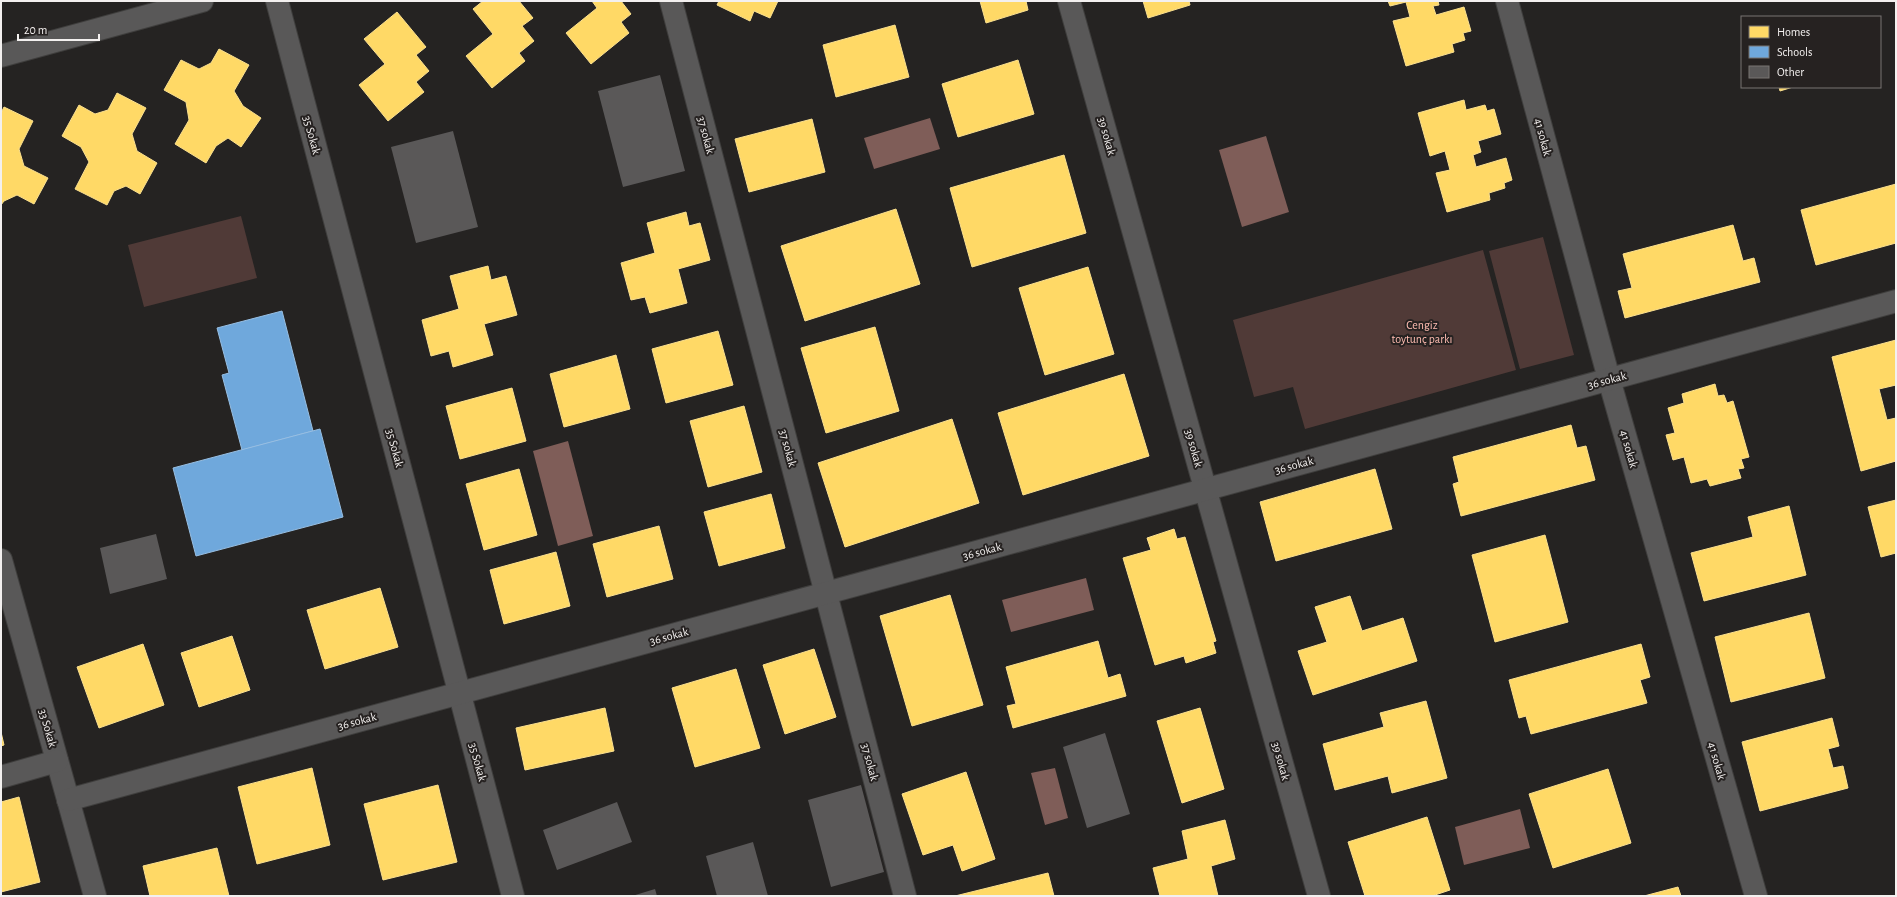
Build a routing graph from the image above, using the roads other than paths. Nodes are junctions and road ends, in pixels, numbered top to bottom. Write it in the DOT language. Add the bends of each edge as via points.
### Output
graph roads {
  1 [pos="202,1"];
  2 [pos="277,1"];
  3 [pos="671,1"];
  4 [pos="1069,1"];
  5 [pos="1507,1"];
  6 [pos="1,56"];
  7 [pos="1896,301"];
  8 [pos="1608,379"];
  9 [pos="1206,489"];
  10 [pos="1,560"];
  11 [pos="826,593"];
  12 [pos="460,693"];
  13 [pos="57,761"];
  14 [pos="1,777"];
  15 [pos="68,800"];
  16 [pos="94,896"];
  17 [pos="513,896"];
  18 [pos="905,896"];
  19 [pos="1319,896"];
  20 [pos="1756,896"];
  1 -- 6 [label="street"];
  2 -- 12 [label="street, 35 Sokak"];
  3 -- 11 [label="street, 37 sokak"];
  4 -- 9 [label="street, 39 sokak"];
  5 -- 8 [label="street, 41 sokak"];
  7 -- 8 [label="street, 36 sokak"];
  8 -- 9 [label="street, 36 sokak"];
  8 -- 20 [label="street, 41 sokak"];
  9 -- 11 [label="street, 36 sokak"];
  9 -- 19 [label="street, 39 sokak"];
  10 -- 13 [label="street, 33 Sokak"];
  11 -- 12 [label="street, 36 sokak"];
  11 -- 18 [label="street, 37 sokak"];
  12 -- 15 [label="street, 36 sokak"];
  12 -- 17 [label="street, 35 Sokak"];
  13 -- 14 [label="street"];
  13 -- 15 [label="street, 33 Sokak"];
  15 -- 16 [label="street, 33 Sokak"];
}
